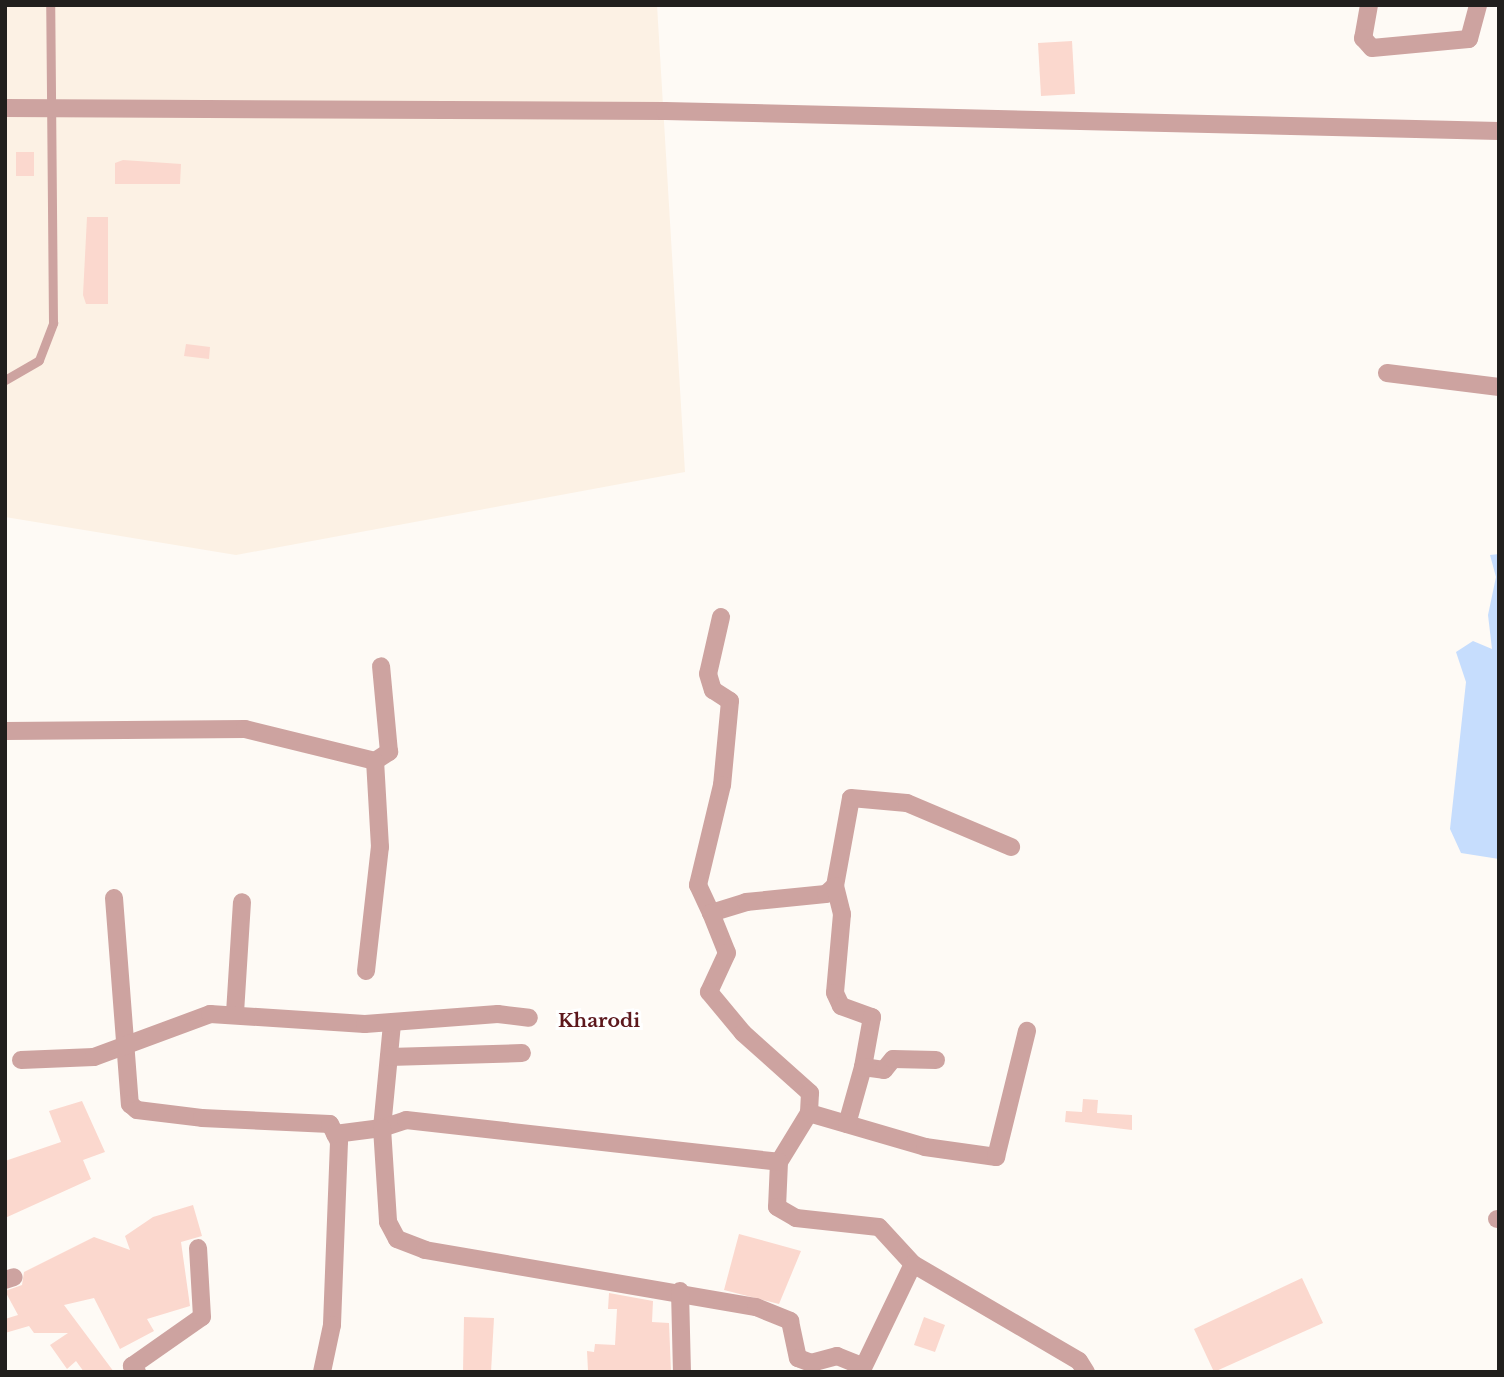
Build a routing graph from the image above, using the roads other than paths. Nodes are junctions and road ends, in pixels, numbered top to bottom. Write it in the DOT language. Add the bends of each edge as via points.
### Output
graph roads {
  1 [pos="50,5"];
  2 [pos="1369,5"];
  3 [pos="1478,5"];
  4 [pos="5,108"];
  5 [pos="52,108"];
  6 [pos="1499,131"];
  7 [pos="1387,373"];
  8 [pos="5,380"];
  9 [pos="1499,387"];
  10 [pos="721,617"];
  11 [pos="381,666"];
  12 [pos="5,731"];
  13 [pos="375,761"];
  14 [pos="1011,847"];
  15 [pos="835,886"];
  16 [pos="114,898"];
  17 [pos="242,902"];
  18 [pos="711,914"];
  19 [pos="366,971"];
  20 [pos="234,1013"];
  21 [pos="528,1018"];
  22 [pos="391,1024"];
  23 [pos="1027,1031"];
  24 [pos="121,1045"];
  25 [pos="522,1053"];
  26 [pos="389,1057"];
  27 [pos="21,1060"];
  28 [pos="936,1060"];
  29 [pos="863,1067"];
  30 [pos="809,1113"];
  31 [pos="846,1125"];
  32 [pos="382,1128"];
  33 [pos="335,1134"];
  34 [pos="779,1162"];
  35 [pos="198,1248"];
  36 [pos="913,1264"];
  37 [pos="680,1291"];
  38 [pos="861,1369"];
  39 [pos="137,1372"];
  40 [pos="322,1372"];
  41 [pos="682,1372"];
  42 [pos="1086,1372"];
  1 -- 5 [label="lane"];
  2 -- 3 [label="street" via="1363,38 1372,48 1469,39"];
  4 -- 5 [label="street"];
  5 -- 6 [label="street" via="665,111"];
  5 -- 8 [label="lane" via="54,323 39,360"];
  7 -- 9 [label="street"];
  10 -- 18 [label="street" via="708,674 713,690 730,701 722,785 698,886"];
  11 -- 13 [label="street" via="389,752"];
  12 -- 13 [label="street" via="245,729"];
  13 -- 19 [label="street" via="380,846"];
  14 -- 15 [label="street" via="907,803 851,799"];
  15 -- 18 [label="street" via="826,894 746,902"];
  15 -- 29 [label="street" via="842,914 835,993 841,1006 872,1017"];
  16 -- 24 [label="street"];
  17 -- 20 [label="street"];
  18 -- 30 [label="street" via="727,953 709,992 743,1033 810,1093"];
  20 -- 22 [label="street"];
  20 -- 24 [label="street" via="185,1019"];
  21 -- 22 [label="street" via="498,1014"];
  22 -- 26 [label="street"];
  23 -- 31 [label="street" via="996,1157 925,1147"];
  24 -- 27 [label="street" via="94,1057"];
  24 -- 33 [label="street" via="137,1110 330,1124"];
  25 -- 26 [label="street"];
  26 -- 32 [label="street"];
  28 -- 29 [label="street" via="893,1059 884,1070"];
  29 -- 31 [label="street"];
  30 -- 31 [label="street"];
  30 -- 34 [label="street"];
  32 -- 33 [label="street"];
  32 -- 34 [label="street" via="406,1120"];
  32 -- 37 [label="street" via="388,1222 397,1238 425,1250"];
  33 -- 40 [label="street" via="332,1325"];
  34 -- 36 [label="street" via="777,1207 786,1215 879,1227"];
  35 -- 39 [label="street" via="202,1317 132,1366"];
  36 -- 38 [label="street"];
  36 -- 42 [label="street" via="1079,1361"];
  37 -- 38 [label="street" via="774,1312 790,1321 799,1358 811,1363 837,1356"];
  37 -- 41 [label="street"];
}
